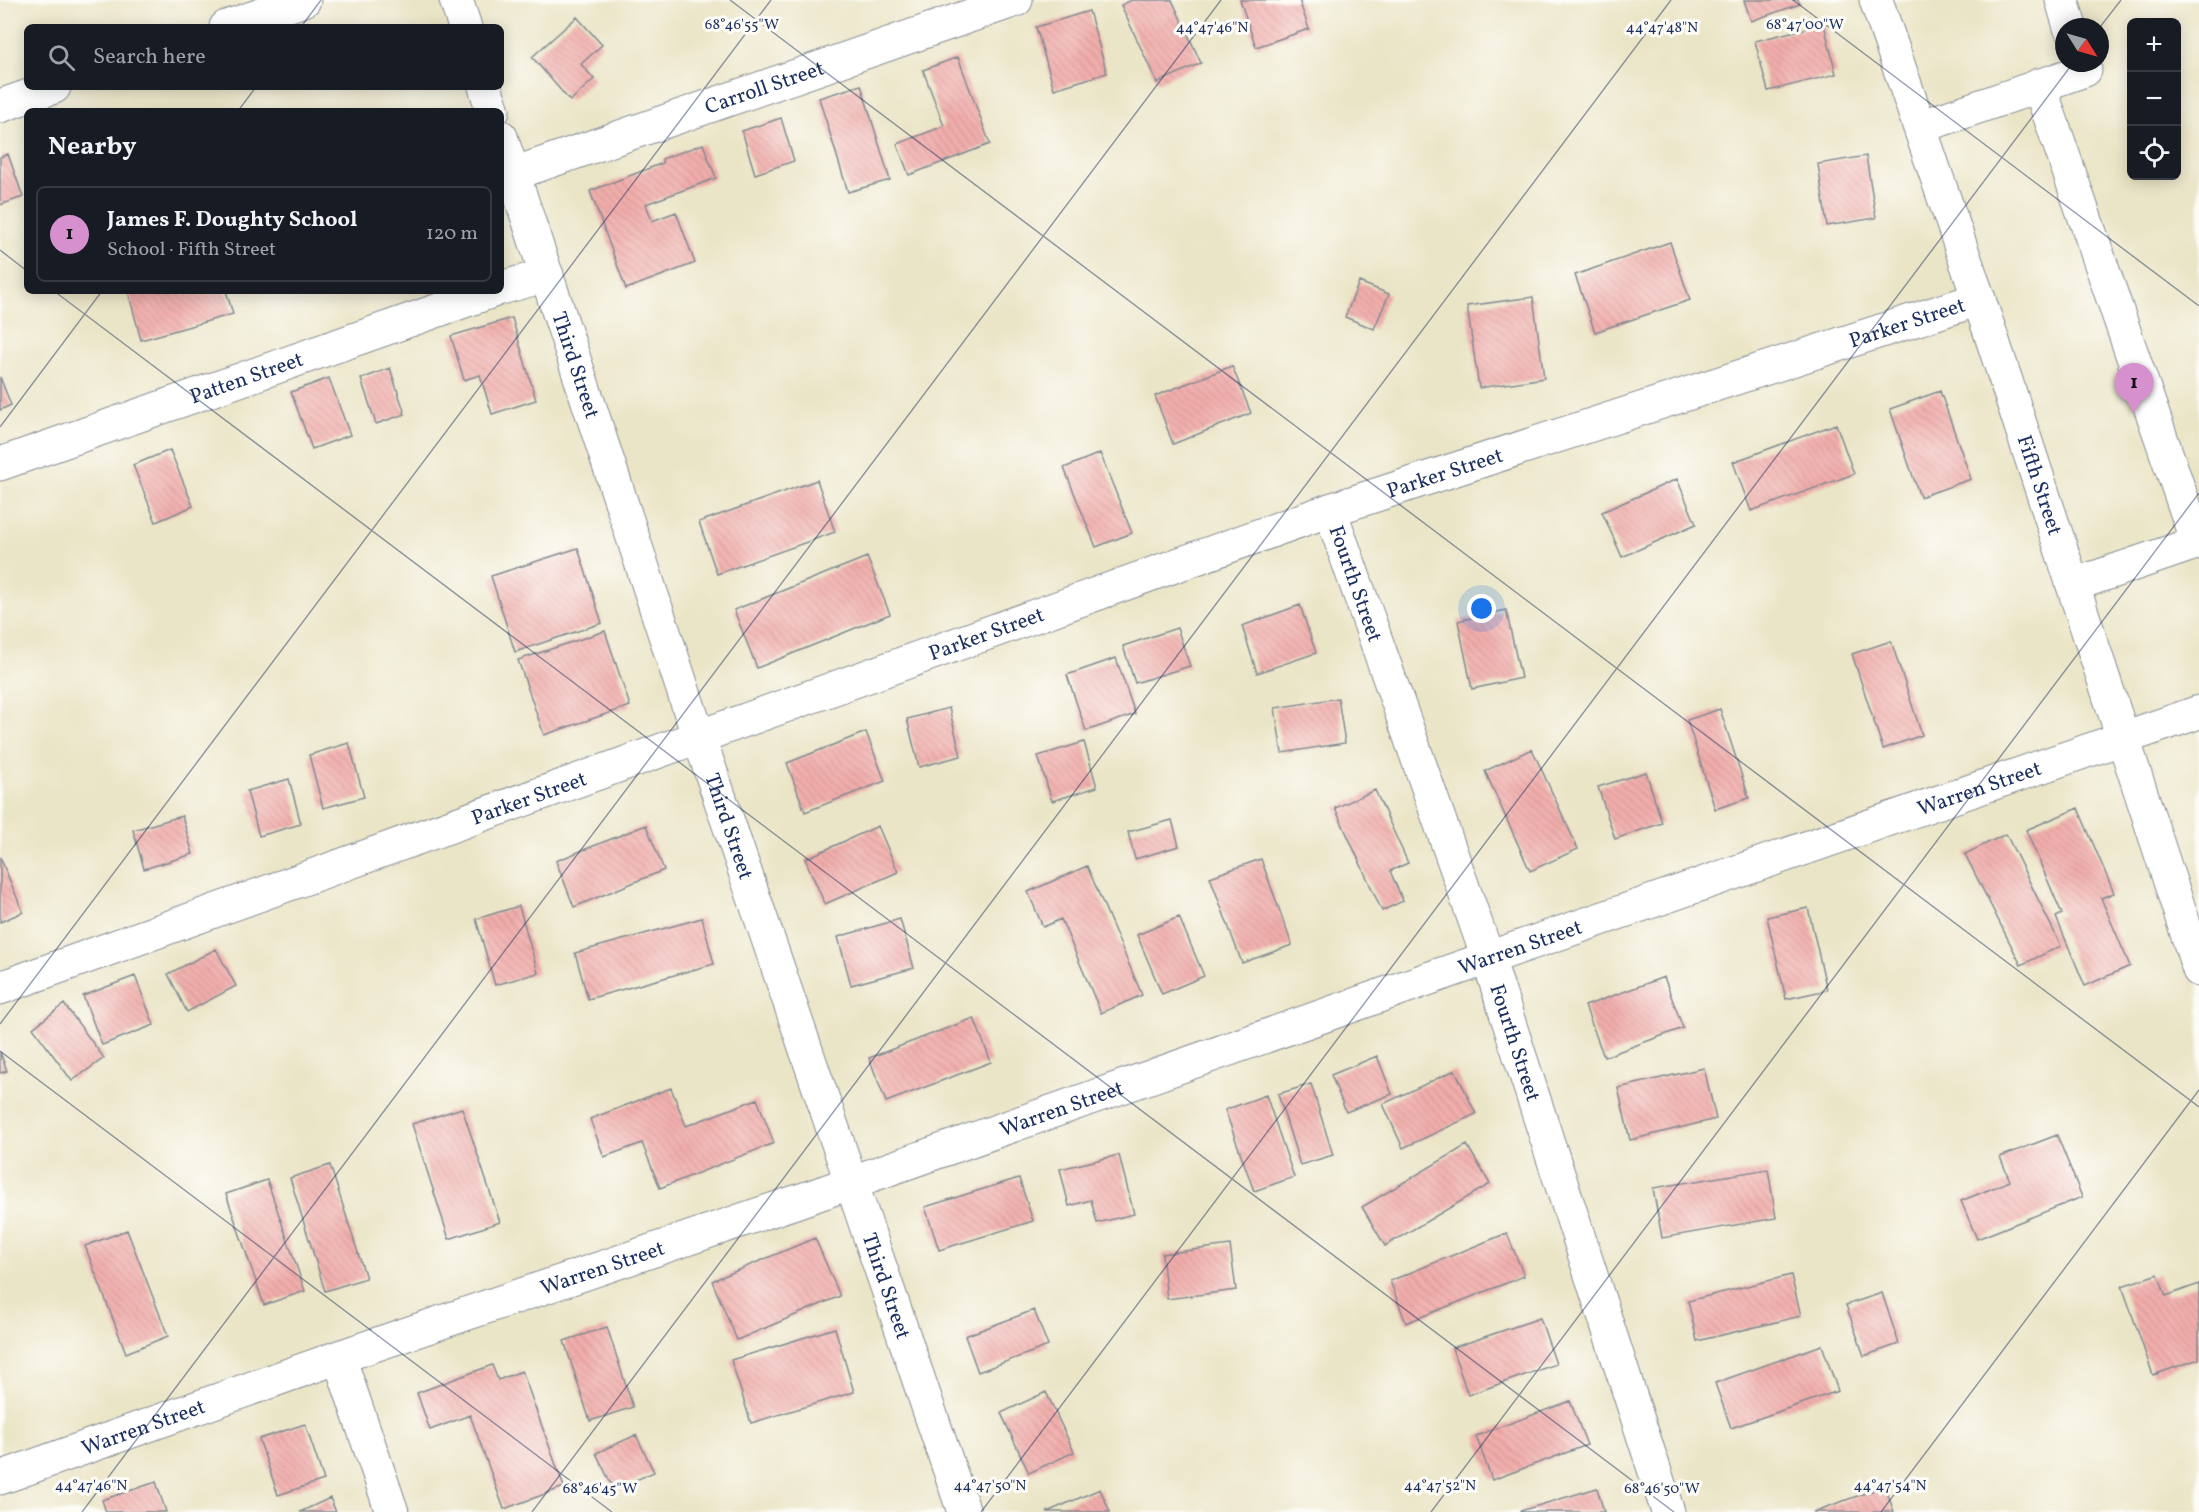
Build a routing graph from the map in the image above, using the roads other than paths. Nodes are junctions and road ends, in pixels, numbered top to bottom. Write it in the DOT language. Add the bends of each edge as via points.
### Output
graph roads {
  1 [pos="304,0"];
  2 [pos="456,0"];
  3 [pos="1016,0"];
  4 [pos="1876,0"];
  5 [pos="2062,0"];
  6 [pos="2067,18"];
  7 [pos="235,24"];
  8 [pos="464,24"];
  9 [pos="2079,72"];
  10 [pos="2039,86"];
  11 [pos="45,90"];
  12 [pos="486,90"];
  13 [pos="0,106"];
  14 [pos="492,108"];
  15 [pos="1920,127"];
  16 [pos="504,146"];
  17 [pos="513,174"];
  18 [pos="547,275"];
  19 [pos="504,287"];
  20 [pos="484,294"];
  21 [pos="1979,299"];
  22 [pos="0,464"];
  23 [pos="1330,510"];
  24 [pos="2198,542"];
  25 [pos="2073,585"];
  26 [pos="2199,712"];
  27 [pos="700,738"];
  28 [pos="2123,738"];
  29 [pos="1488,958"];
  30 [pos="2199,970"];
  31 [pos="0,988"];
  32 [pos="852,1182"];
  33 [pos="339,1357"];
  34 [pos="0,1478"];
  35 [pos="392,1512"];
  36 [pos="964,1512"];
  37 [pos="1668,1512"];
  1 -- 7 [label="street"];
  2 -- 8 [label="street"];
  3 -- 17 [label="street, Carroll Street"];
  4 -- 15 [label="street, Fifth Street"];
  5 -- 6 [label="street"];
  9 -- 10 [label="street"];
  10 -- 15 [label="street"];
  10 -- 24 [label="street"];
  11 -- 13 [label="street"];
  12 -- 14 [label="street"];
  15 -- 21 [label="street, Fifth Street"];
  16 -- 17 [label="street, Third Street"];
  17 -- 18 [label="street, Third Street"];
  18 -- 19 [label="street"];
  18 -- 27 [label="street, Third Street"];
  20 -- 22 [label="street, Patten Street"];
  21 -- 23 [label="street, Parker Street"];
  21 -- 25 [label="street, Fifth Street"];
  23 -- 27 [label="street, Parker Street"];
  23 -- 29 [label="street, Fourth Street"];
  24 -- 25 [label="street"];
  25 -- 28 [label="street, Fifth Street"];
  26 -- 28 [label="street, Warren Street"];
  27 -- 31 [label="street, Parker Street"];
  27 -- 32 [label="street, Third Street"];
  28 -- 29 [label="street, Warren Street"];
  28 -- 30 [label="street, Fifth Street"];
  29 -- 32 [label="street, Warren Street"];
  29 -- 37 [label="street, Fourth Street"];
  32 -- 33 [label="street, Warren Street"];
  32 -- 36 [label="street, Third Street"];
  33 -- 34 [label="street, Warren Street"];
  33 -- 35 [label="street"];
}
